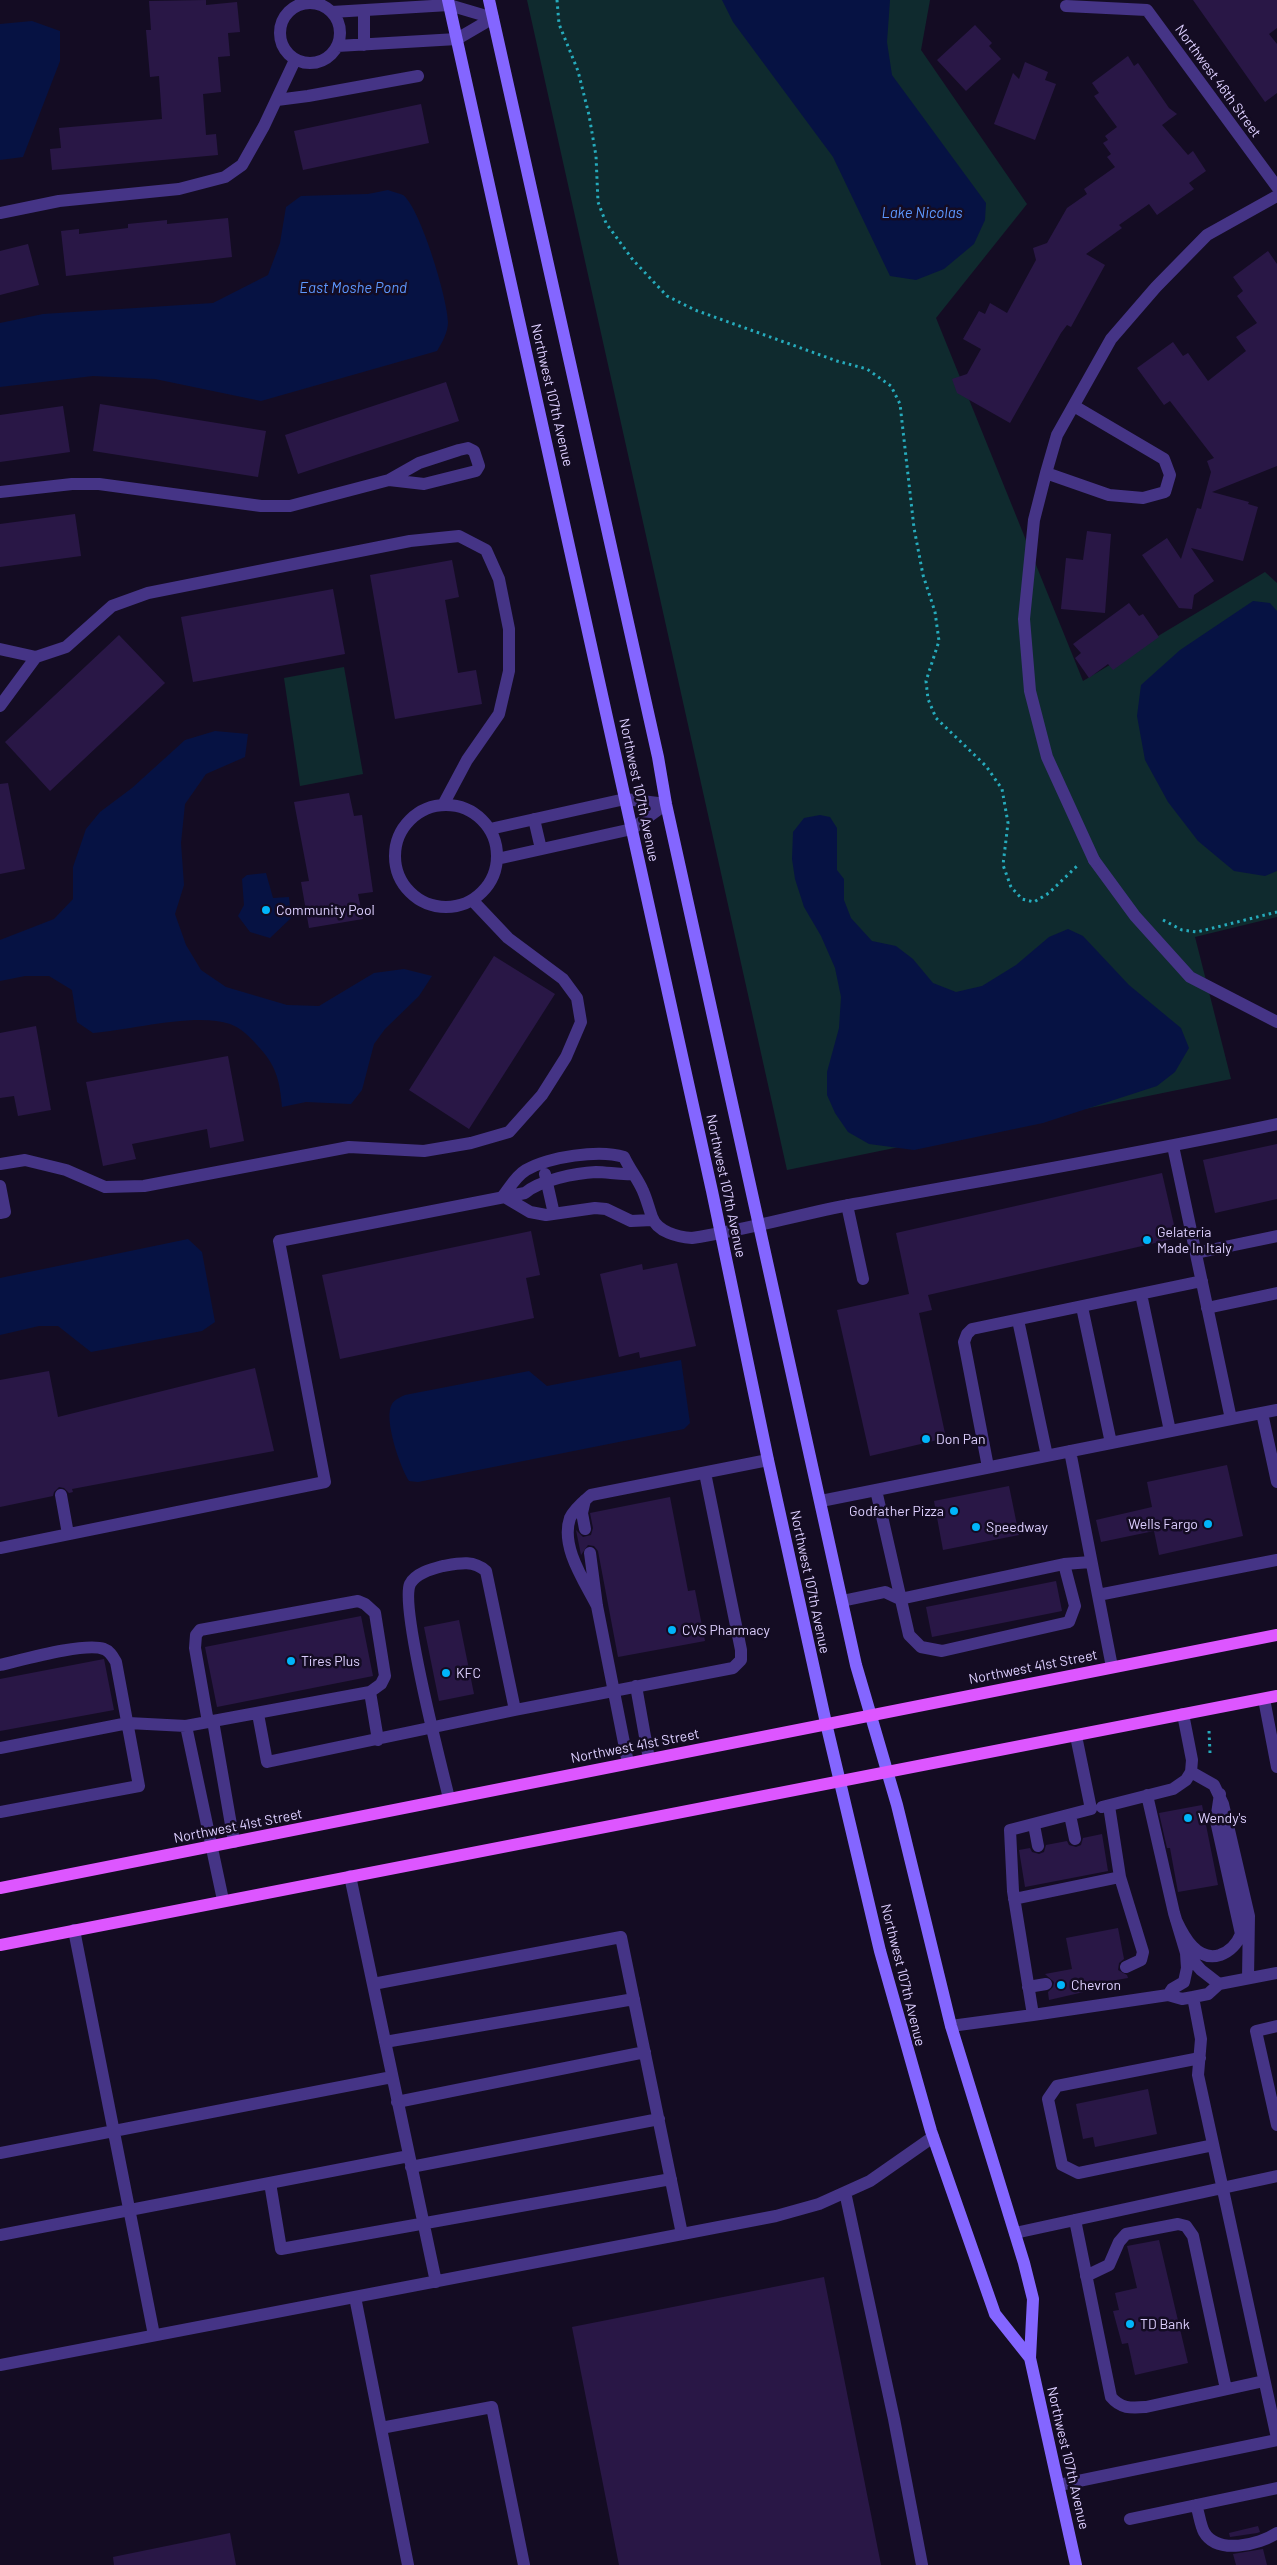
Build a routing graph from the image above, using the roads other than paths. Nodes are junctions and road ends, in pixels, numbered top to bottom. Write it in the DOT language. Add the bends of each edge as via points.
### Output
graph roads {
  1 [pos="489,0"];
  2 [pos="307,1"];
  3 [pos="448,2"];
  4 [pos="1066,6"];
  5 [pos="364,11"];
  6 [pos="332,12"];
  7 [pos="493,18"];
  8 [pos="457,39"];
  9 [pos="364,45"];
  10 [pos="337,46"];
  11 [pos="295,60"];
  12 [pos="418,76"];
  13 [pos="277,100"];
  14 [pos="1277,187"];
  15 [pos="1277,196"];
  16 [pos="0,212"];
  17 [pos="1074,406"];
  18 [pos="1046,473"];
  19 [pos="389,480"];
  20 [pos="0,492"];
  21 [pos="0,649"];
  22 [pos="36,658"];
  23 [pos="0,706"];
  24 [pos="626,799"];
  25 [pos="666,804"];
  26 [pos="443,805"];
  27 [pos="534,819"];
  28 [pos="490,829"];
  29 [pos="632,829"];
  30 [pos="541,849"];
  31 [pos="497,859"];
  32 [pos="472,900"];
  33 [pos="1277,1022"];
  34 [pos="1277,1124"];
  35 [pos="1173,1146"];
  36 [pos="0,1164"];
  37 [pos="542,1165"];
  38 [pos="632,1174"];
  39 [pos="547,1182"];
  40 [pos="0,1186"];
  41 [pos="504,1196"];
  42 [pos="847,1205"];
  43 [pos="0,1213"];
  44 [pos="554,1214"];
  45 [pos="652,1220"];
  46 [pos="760,1226"];
  47 [pos="721,1232"];
  48 [pos="1277,1236"];
  49 [pos="1196,1253"];
  50 [pos="863,1279"];
  51 [pos="1202,1281"];
  52 [pos="1277,1293"];
  53 [pos="1140,1294"];
  54 [pos="1082,1307"];
  55 [pos="1207,1308"];
  56 [pos="1018,1320"];
  57 [pos="1277,1410"];
  58 [pos="1262,1413"];
  59 [pos="1231,1419"];
  60 [pos="1170,1431"];
  61 [pos="1111,1443"];
  62 [pos="1070,1451"];
  63 [pos="1046,1456"];
  64 [pos="768,1460"];
  65 [pos="988,1467"];
  66 [pos="705,1473"];
  67 [pos="1277,1482"];
  68 [pos="876,1490"];
  69 [pos="61,1494"];
  70 [pos="585,1500"];
  71 [pos="821,1501"];
  72 [pos="585,1529"];
  73 [pos="68,1534"];
  74 [pos="0,1548"];
  75 [pos="590,1553"];
  76 [pos="1277,1560"];
  77 [pos="1091,1562"];
  78 [pos="1064,1564"];
  79 [pos="1098,1595"];
  80 [pos="900,1599"];
  81 [pos="842,1601"];
  82 [pos="597,1606"];
  83 [pos="1277,1635"];
  84 [pos="0,1664"];
  85 [pos="1112,1667"];
  86 [pos="636,1686"];
  87 [pos="614,1690"];
  88 [pos="370,1692"];
  89 [pos="1277,1696"];
  90 [pos="1264,1699"];
  91 [pos="515,1710"];
  92 [pos="258,1714"];
  93 [pos="871,1714"];
  94 [pos="1183,1714"];
  95 [pos="210,1721"];
  96 [pos="826,1723"];
  97 [pos="128,1724"];
  98 [pos="186,1726"];
  99 [pos="432,1728"];
  100 [pos="1076,1736"];
  101 [pos="378,1740"];
  102 [pos="0,1748"];
  103 [pos="649,1759"];
  104 [pos="628,1763"];
  105 [pos="1277,1767"];
  106 [pos="888,1772"];
  107 [pos="1191,1772"];
  108 [pos="840,1781"];
  109 [pos="1220,1794"];
  110 [pos="1147,1795"];
  111 [pos="449,1798"];
  112 [pos="1109,1806"];
  113 [pos="1091,1809"];
  114 [pos="0,1812"];
  115 [pos="1070,1815"];
  116 [pos="1034,1825"];
  117 [pos="1075,1840"];
  118 [pos="234,1842"];
  119 [pos="212,1846"];
  120 [pos="1038,1846"];
  121 [pos="350,1876"];
  122 [pos="1120,1877"];
  123 [pos="0,1888"];
  124 [pos="1014,1899"];
  125 [pos="223,1900"];
  126 [pos="1176,1920"];
  127 [pos="74,1930"];
  128 [pos="0,1945"];
  129 [pos="1186,1953"];
  130 [pos="1126,1967"];
  131 [pos="1277,1973"];
  132 [pos="1248,1978"];
  133 [pos="373,1984"];
  134 [pos="1046,1984"];
  135 [pos="1219,1984"];
  136 [pos="1028,1988"];
  137 [pos="1168,1996"];
  138 [pos="1193,1997"];
  139 [pos="634,1999"];
  140 [pos="1032,2015"];
  141 [pos="952,2026"];
  142 [pos="1277,2026"];
  143 [pos="385,2042"];
  144 [pos="645,2052"];
  145 [pos="1200,2058"];
  146 [pos="392,2077"];
  147 [pos="398,2102"];
  148 [pos="659,2118"];
  149 [pos="1277,2125"];
  150 [pos="114,2131"];
  151 [pos="933,2137"];
  152 [pos="1213,2144"];
  153 [pos="0,2153"];
  154 [pos="410,2162"];
  155 [pos="1277,2176"];
  156 [pos="671,2179"];
  157 [pos="270,2183"];
  158 [pos="1224,2188"];
  159 [pos="845,2192"];
  160 [pos="129,2209"];
  161 [pos="1075,2220"];
  162 [pos="423,2223"];
  163 [pos="1015,2233"];
  164 [pos="682,2234"];
  165 [pos="0,2235"];
  166 [pos="1086,2276"];
  167 [pos="436,2282"];
  168 [pos="355,2297"];
  169 [pos="154,2335"];
  170 [pos="1030,2358"];
  171 [pos="0,2365"];
  172 [pos="1264,2381"];
  173 [pos="1226,2390"];
  174 [pos="380,2428"];
  175 [pos="1277,2439"];
  176 [pos="1059,2485"];
  177 [pos="1277,2488"];
  178 [pos="1196,2505"];
  179 [pos="1130,2519"];
  180 [pos="1277,2533"];
  181 [pos="408,2565"];
  182 [pos="524,2565"];
  183 [pos="922,2565"];
  184 [pos="1076,2565"];
  1 -- 7 [label="main road, Northwest 107th Avenue"];
  2 -- 6 [label="street" via="325,6"];
  2 -- 11 [label="street" via="290,10 280,26 282,46"];
  3 -- 5 [label="street"];
  3 -- 7 [label="street"];
  3 -- 8 [label="main road, Northwest 107th Avenue"];
  4 -- 14 [label="street, Northwest 46th Street" via="1147,10"];
  5 -- 6 [label="street"];
  5 -- 9 [label="street"];
  6 -- 10 [label="street" via="340,25"];
  7 -- 8 [label="street"];
  7 -- 25 [label="main road, Northwest 107th Avenue"];
  8 -- 9 [label="street"];
  8 -- 24 [label="main road, Northwest 107th Avenue"];
  9 -- 10 [label="street"];
  10 -- 11 [label="street" via="324,60 304,63"];
  11 -- 13 [label="street"];
  12 -- 13 [label="street"];
  13 -- 16 [label="street" via="242,165 225,177 179,189 59,201"];
  15 -- 17 [label="street" via="1207,235 1156,287 1111,339"];
  17 -- 18 [label="street" via="1057,435"];
  17 -- 18 [label="street" via="1164,459 1170,475 1165,492 1143,498 1110,495"];
  18 -- 33 [label="street" via="1034,520 1024,619 1030,691 1047,756 1094,860 1135,916 1190,977"];
  19 -- 19 [label="street" via="419,463 468,448 474,451 479,466 476,471 424,484"];
  19 -- 20 [label="street" via="311,501 275,506 100,484"];
  21 -- 22 [label="street"];
  22 -- 23 [label="street"];
  22 -- 26 [label="street" via="66,647 112,606 148,593 410,541 459,536 486,550 499,579 509,629 509,671 499,714 467,760"];
  24 -- 25 [label="street"];
  24 -- 27 [label="street"];
  24 -- 29 [label="main road, Northwest 107th Avenue"];
  25 -- 29 [label="street"];
  25 -- 46 [label="main road, Northwest 107th Avenue"];
  26 -- 28 [label="street" via="470,810"];
  26 -- 32 [label="street" via="425,809 410,819 399,834 394,852 396,871 405,887 419,899 436,906 454,906"];
  27 -- 28 [label="street"];
  27 -- 30 [label="street"];
  28 -- 31 [label="street"];
  29 -- 30 [label="street"];
  29 -- 47 [label="main road, Northwest 107th Avenue"];
  30 -- 31 [label="street"];
  31 -- 32 [label="street" via="485,889"];
  32 -- 36 [label="street" via="508,938 564,979 577,998 581,1022 566,1057 542,1096 509,1132 424,1151 349,1148 144,1186 105,1187 66,1170 25,1160"];
  34 -- 35 [label="street"];
  35 -- 42 [label="street"];
  35 -- 49 [label="street"];
  37 -- 38 [label="street" via="593,1154 616,1154 624,1157"];
  37 -- 39 [label="street"];
  37 -- 41 [label="street" via="520,1175"];
  38 -- 39 [label="street" via="590,1172"];
  38 -- 45 [label="street" via="643,1191"];
  39 -- 41 [label="street" via="533,1186 525,1193"];
  39 -- 44 [label="street"];
  40 -- 43 [label="street" via="5,1212"];
  41 -- 44 [label="street" via="530,1212"];
  41 -- 73 [label="street" via="278,1241 325,1482"];
  42 -- 46 [label="street"];
  42 -- 50 [label="street"];
  44 -- 45 [label="street" via="595,1208 606,1209 631,1221"];
  45 -- 47 [label="street" via="666,1232 683,1237"];
  46 -- 47 [label="street"];
  46 -- 71 [label="main road, Northwest 107th Avenue"];
  47 -- 64 [label="main road, Northwest 107th Avenue"];
  48 -- 49 [label="street"];
  49 -- 51 [label="street"];
  51 -- 53 [label="street"];
  51 -- 55 [label="street"];
  52 -- 55 [label="street"];
  53 -- 54 [label="street"];
  53 -- 60 [label="street"];
  54 -- 56 [label="street"];
  54 -- 61 [label="street"];
  55 -- 59 [label="street"];
  56 -- 63 [label="street"];
  56 -- 65 [label="street" via="972,1329 964,1342"];
  57 -- 58 [label="street"];
  58 -- 59 [label="street"];
  58 -- 67 [label="street"];
  59 -- 60 [label="street"];
  60 -- 61 [label="street"];
  61 -- 62 [label="street"];
  62 -- 63 [label="street"];
  62 -- 77 [label="street"];
  63 -- 65 [label="street"];
  64 -- 66 [label="street"];
  64 -- 96 [label="main road, Northwest 107th Avenue"];
  65 -- 68 [label="street"];
  66 -- 70 [label="street" via="591,1495"];
  66 -- 86 [label="street" via="741,1660 726,1670"];
  68 -- 71 [label="street"];
  68 -- 80 [label="street"];
  69 -- 73 [label="street"];
  70 -- 72 [label="street" via="582,1512"];
  70 -- 82 [label="street" via="570,1518 569,1535 574,1560"];
  71 -- 81 [label="main road, Northwest 107th Avenue"];
  73 -- 74 [label="street"];
  75 -- 82 [label="street"];
  76 -- 79 [label="street"];
  77 -- 78 [label="street"];
  77 -- 79 [label="street"];
  78 -- 80 [label="street"];
  78 -- 80 [label="street" via="1075,1606 1069,1622 1017,1635 942,1651 921,1647 909,1635"];
  79 -- 85 [label="street"];
  80 -- 81 [label="street" via="885,1592"];
  81 -- 93 [label="main road, Northwest 107th Avenue"];
  82 -- 87 [label="street"];
  83 -- 85 [label="main road, Northwest 41st Street"];
  84 -- 97 [label="street" via="84,1648 105,1649 116,1662"];
  85 -- 93 [label="main road, Northwest 41st Street"];
  86 -- 87 [label="street"];
  86 -- 103 [label="street"];
  87 -- 91 [label="street"];
  87 -- 104 [label="street"];
  88 -- 92 [label="street"];
  88 -- 95 [label="street" via="381,1684 385,1676 377,1619 372,1609 351,1600 200,1630 196,1635 195,1648"];
  88 -- 101 [label="street"];
  89 -- 90 [label="main road"];
  90 -- 94 [label="main road"];
  90 -- 105 [label="street"];
  91 -- 99 [label="street"];
  91 -- 99 [label="street" via="488,1576 480,1566 466,1562 427,1571 410,1584 408,1607"];
  92 -- 95 [label="street"];
  92 -- 101 [label="street" via="267,1762"];
  93 -- 96 [label="main road, Northwest 41st Street"];
  93 -- 106 [label="main road, Northwest 107th Avenue"];
  94 -- 100 [label="main road"];
  94 -- 107 [label="street" via="1192,1760"];
  95 -- 98 [label="street"];
  95 -- 118 [label="street"];
  96 -- 103 [label="main road, Northwest 41st Street"];
  96 -- 108 [label="main road, Northwest 107th Avenue"];
  97 -- 98 [label="street"];
  97 -- 102 [label="street"];
  97 -- 114 [label="street" via="139,1786"];
  98 -- 119 [label="street"];
  99 -- 101 [label="street"];
  99 -- 111 [label="street"];
  100 -- 106 [label="main road"];
  100 -- 113 [label="street"];
  103 -- 104 [label="main road, Northwest 41st Street"];
  104 -- 111 [label="main road, Northwest 41st Street"];
  106 -- 108 [label="main road"];
  106 -- 141 [label="main road, Northwest 107th Avenue"];
  107 -- 109 [label="street" via="1214,1785"];
  107 -- 110 [label="street" via="1178,1787"];
  108 -- 121 [label="main road"];
  108 -- 151 [label="main road, Northwest 107th Avenue" via="893,2002"];
  109 -- 126 [label="street" via="1216,1821 1241,1934 1232,1948 1223,1954 1207,1957 1187,1941"];
  109 -- 132 [label="street" via="1249,1916"];
  110 -- 112 [label="street"];
  110 -- 126 [label="street"];
  111 -- 118 [label="main road, Northwest 41st Street"];
  112 -- 113 [label="street"];
  112 -- 122 [label="street"];
  113 -- 115 [label="street"];
  115 -- 116 [label="street"];
  115 -- 117 [label="street"];
  116 -- 120 [label="street"];
  116 -- 124 [label="street" via="1010,1830"];
  118 -- 119 [label="main road, Northwest 41st Street"];
  119 -- 123 [label="main road, Northwest 41st Street"];
  119 -- 125 [label="street"];
  121 -- 125 [label="main road"];
  121 -- 133 [label="street"];
  122 -- 124 [label="street" via="1046,1888"];
  122 -- 130 [label="street" via="1143,1952 1141,1960"];
  124 -- 136 [label="street"];
  125 -- 127 [label="main road"];
  126 -- 129 [label="street"];
  127 -- 128 [label="main road"];
  127 -- 150 [label="street"];
  129 -- 135 [label="street"];
  129 -- 137 [label="street" via="1184,1982 1172,1989"];
  131 -- 132 [label="street"];
  132 -- 135 [label="street"];
  133 -- 139 [label="street" via="621,1937"];
  133 -- 143 [label="street"];
  134 -- 136 [label="street"];
  135 -- 138 [label="street" via="1208,1994"];
  136 -- 140 [label="street"];
  137 -- 138 [label="street"];
  137 -- 140 [label="street"];
  138 -- 145 [label="street" via="1201,2039"];
  139 -- 143 [label="street"];
  139 -- 144 [label="street"];
  140 -- 141 [label="street"];
  141 -- 163 [label="main road, Northwest 107th Avenue"];
  142 -- 149 [label="street" via="1256,2031"];
  143 -- 146 [label="street"];
  144 -- 147 [label="street"];
  144 -- 148 [label="street"];
  145 -- 152 [label="street" via="1198,2075"];
  145 -- 152 [label="street" via="1057,2086 1048,2099 1062,2165 1078,2173"];
  146 -- 147 [label="street"];
  146 -- 150 [label="street"];
  147 -- 154 [label="street"];
  148 -- 154 [label="street"];
  148 -- 156 [label="street"];
  150 -- 153 [label="street"];
  150 -- 160 [label="street"];
  151 -- 159 [label="street" via="870,2181"];
  151 -- 170 [label="main road, Northwest 107th Avenue" via="995,2314"];
  152 -- 158 [label="street"];
  154 -- 157 [label="street"];
  154 -- 162 [label="street"];
  155 -- 158 [label="street"];
  156 -- 162 [label="street"];
  156 -- 164 [label="street"];
  157 -- 160 [label="street"];
  157 -- 162 [label="street" via="281,2249"];
  158 -- 161 [label="street"];
  158 -- 172 [label="street"];
  159 -- 164 [label="street" via="819,2204 776,2216"];
  159 -- 183 [label="street"];
  160 -- 165 [label="street"];
  160 -- 169 [label="street"];
  161 -- 163 [label="street"];
  161 -- 166 [label="street"];
  162 -- 167 [label="street"];
  163 -- 170 [label="main road, Northwest 107th Avenue" via="1033,2299"];
  164 -- 167 [label="street"];
  166 -- 173 [label="street" via="1111,2397 1118,2405 1146,2407"];
  166 -- 173 [label="street" via="1109,2265 1118,2242 1126,2234 1178,2224 1186,2226 1193,2236"];
  167 -- 168 [label="street"];
  168 -- 169 [label="street"];
  168 -- 174 [label="street"];
  169 -- 171 [label="street"];
  170 -- 176 [label="main road, Northwest 107th Avenue"];
  172 -- 173 [label="street"];
  172 -- 175 [label="street"];
  174 -- 181 [label="street"];
  174 -- 182 [label="street" via="492,2407"];
  175 -- 176 [label="street"];
  176 -- 184 [label="main road, Northwest 107th Avenue"];
  177 -- 178 [label="street"];
  178 -- 179 [label="street"];
  178 -- 180 [label="street" via="1204,2532 1213,2541 1224,2545 1248,2544"];
}
